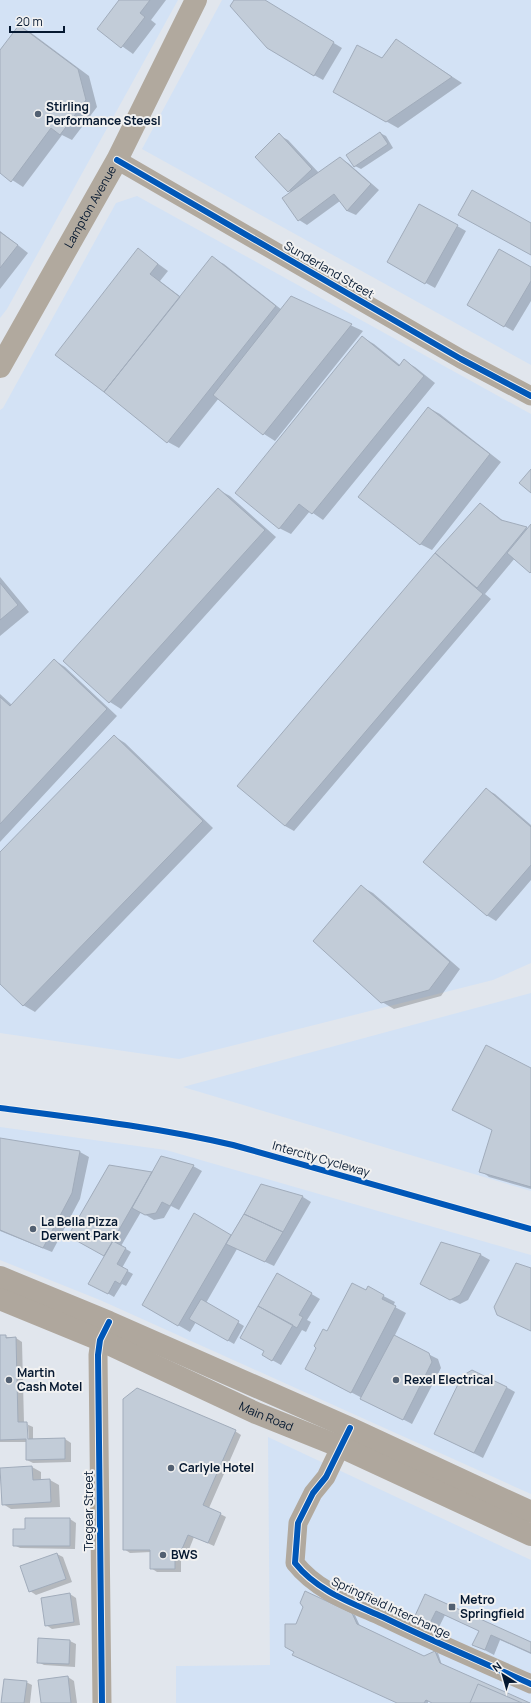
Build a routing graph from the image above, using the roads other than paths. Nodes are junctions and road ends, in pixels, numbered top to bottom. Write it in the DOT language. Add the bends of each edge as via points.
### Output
graph roads {
  1 [pos="196,0"];
  2 [pos="117,160"];
  3 [pos="0,367"];
  4 [pos="531,396"];
  5 [pos="0,1277"];
  6 [pos="0,1299"];
  7 [pos="104,1331"];
  8 [pos="345,1438"];
  9 [pos="531,1512"];
  10 [pos="531,1535"];
  11 [pos="531,1684"];
  12 [pos="102,1703"];
  1 -- 2 [label="street, Lampton Avenue"];
  2 -- 3 [label="street, Lampton Avenue"];
  2 -- 4 [label="street, Sunderland Street" via="461,359"];
  5 -- 7 [label="main road, Main Road"];
  6 -- 7 [label="main road, Main Road"];
  7 -- 8 [label="main road, Main Road"];
  7 -- 12 [label="street, Tregear Street" via="98,1355"];
  8 -- 9 [label="main road, Main Road"];
  8 -- 10 [label="main road, Main Road"];
  8 -- 11 [label="street, Springfield Interchange" via="326,1477 313,1493 298,1523 295,1563 304,1574 325,1589"];
}
